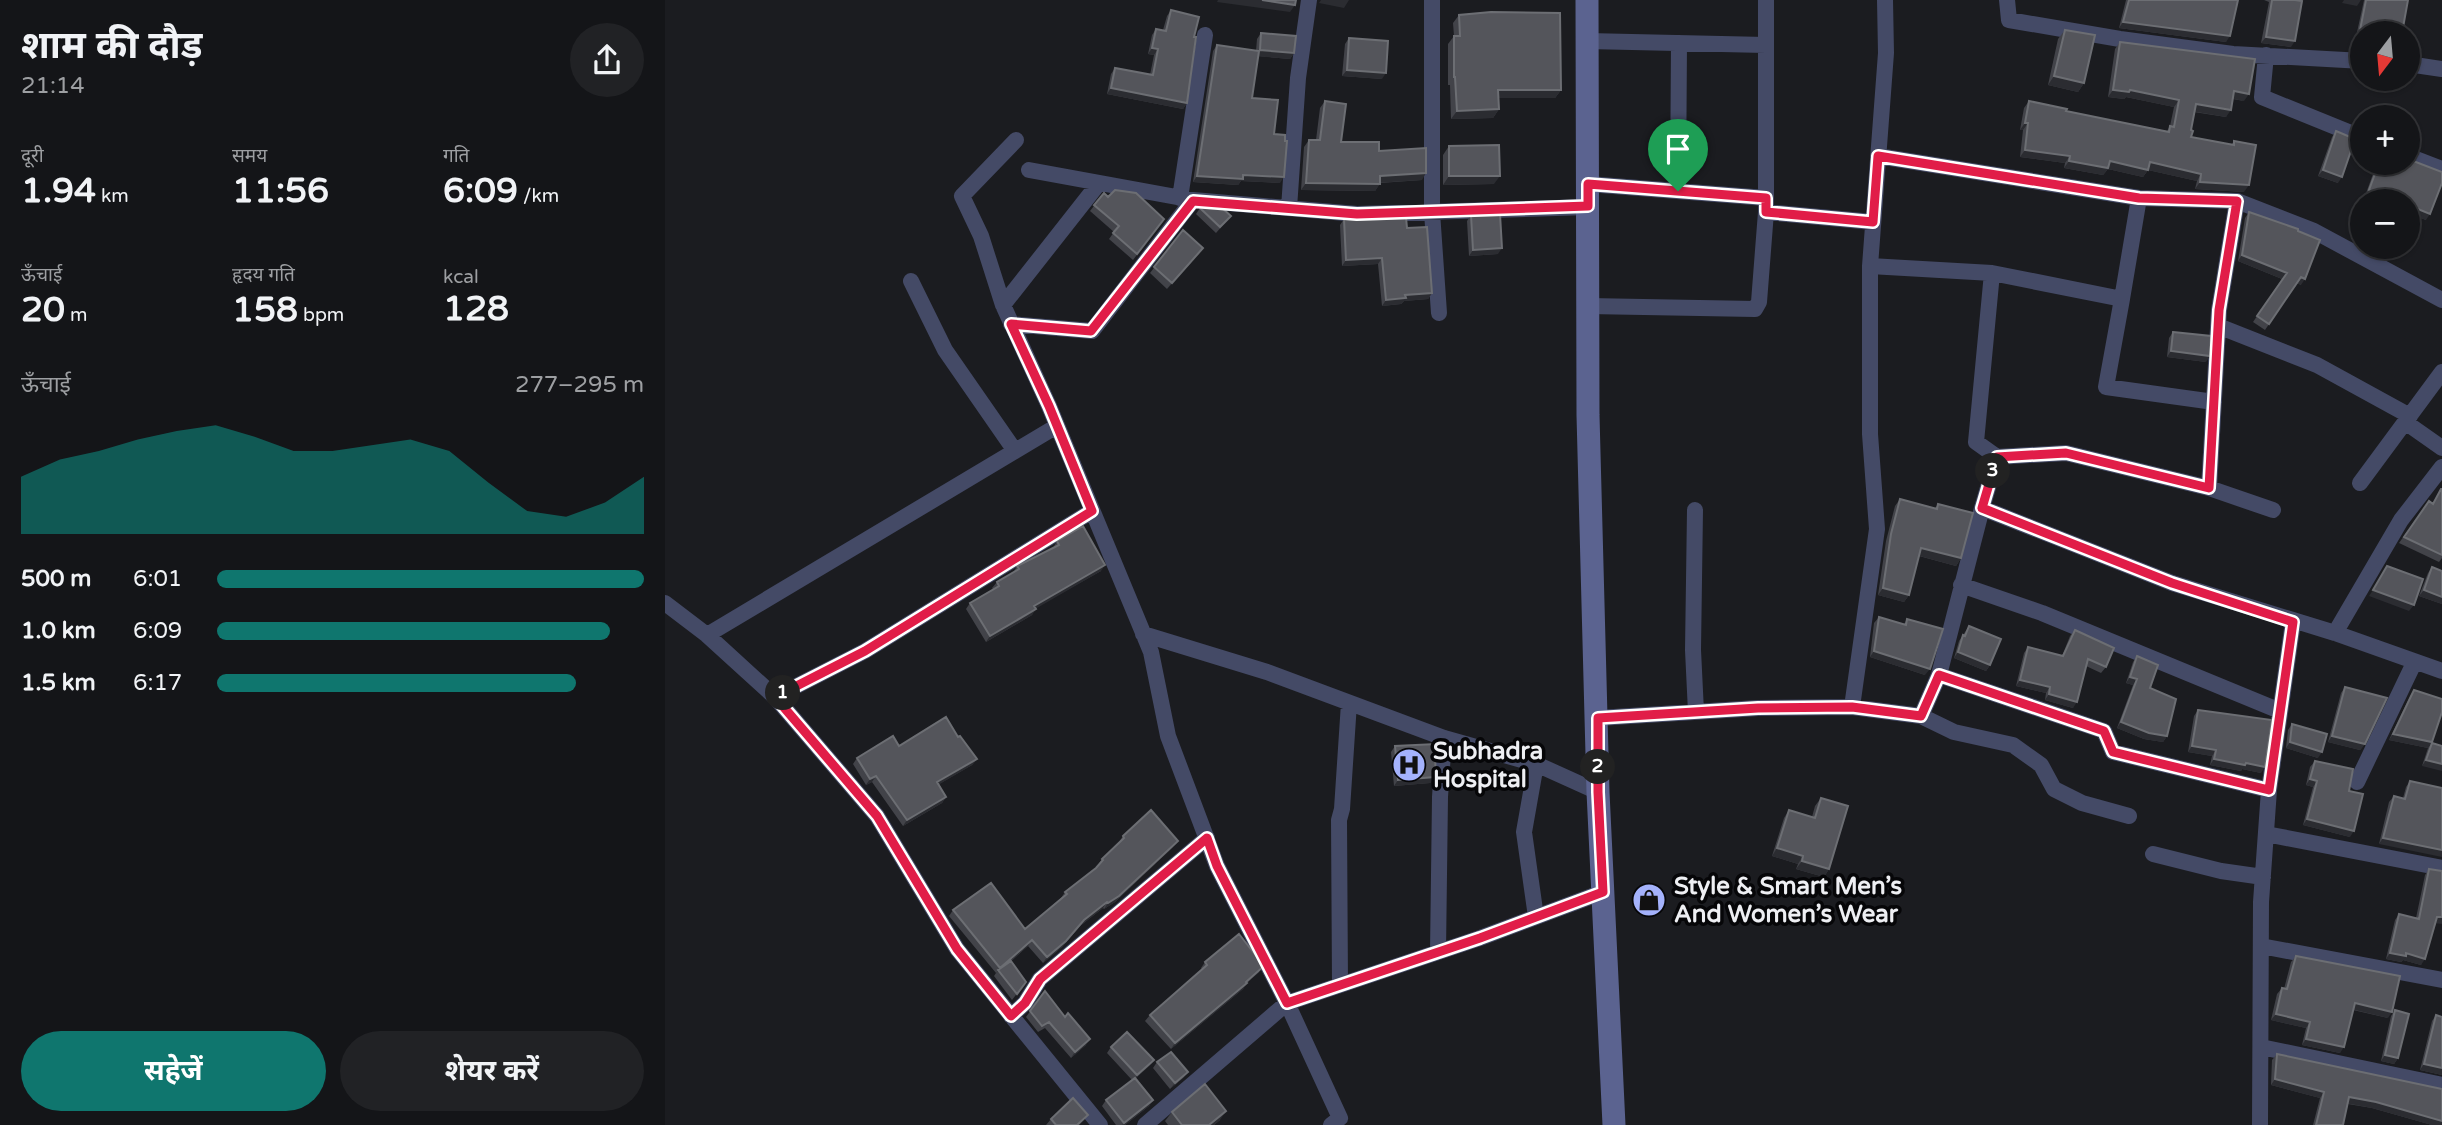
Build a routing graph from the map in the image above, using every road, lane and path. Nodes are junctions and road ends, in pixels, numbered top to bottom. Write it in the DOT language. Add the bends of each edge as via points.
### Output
graph roads {
  1 [pos="1308,0"];
  2 [pos="1432,0"];
  3 [pos="1587,0"];
  4 [pos="1766,0"];
  5 [pos="1885,0"];
  6 [pos="2007,0"];
  7 [pos="1205,35"];
  8 [pos="1587,41"];
  9 [pos="1679,43"];
  10 [pos="1766,45"];
  11 [pos="2266,55"];
  12 [pos="2350,60"];
  13 [pos="2420,66"];
  14 [pos="2442,69"];
  15 [pos="2350,133"];
  16 [pos="1016,140"];
  17 [pos="1878,156"];
  18 [pos="2420,161"];
  19 [pos="2442,169"];
  20 [pos="1029,170"];
  21 [pos="1099,183"];
  22 [pos="1678,191"];
  23 [pos="1588,195"];
  24 [pos="2139,198"];
  25 [pos="1186,199"];
  26 [pos="2237,201"];
  27 [pos="1766,205"];
  28 [pos="1289,208"];
  29 [pos="1432,212"];
  30 [pos="1873,222"];
  31 [pos="1870,266"];
  32 [pos="1993,274"];
  33 [pos="911,281"];
  34 [pos="2122,299"];
  35 [pos="2442,299"];
  36 [pos="1003,305"];
  37 [pos="1588,306"];
  38 [pos="1439,313"];
  39 [pos="1011,324"];
  40 [pos="2218,326"];
  41 [pos="2442,372"];
  42 [pos="2214,402"];
  43 [pos="2408,419"];
  44 [pos="1057,426"];
  45 [pos="2442,448"];
  46 [pos="1015,451"];
  47 [pos="1997,457"];
  48 [pos="2442,467"];
  49 [pos="2360,483"];
  50 [pos="2209,488"];
  51 [pos="1982,508"];
  52 [pos="1695,510"];
  53 [pos="2273,510"];
  54 [pos="1092,511"];
  55 [pos="1961,585"];
  56 [pos="665,603"];
  57 [pos="2293,622"];
  58 [pos="2335,633"];
  59 [pos="1143,634"];
  60 [pos="707,635"];
  61 [pos="2414,663"];
  62 [pos="2440,668"];
  63 [pos="1939,675"];
  64 [pos="775,697"];
  65 [pos="1349,703"];
  66 [pos="1852,707"];
  67 [pos="2280,711"];
  68 [pos="1696,712"];
  69 [pos="1921,716"];
  70 [pos="1598,718"];
  71 [pos="1444,738"];
  72 [pos="1536,764"];
  73 [pos="2357,782"];
  74 [pos="2269,790"];
  75 [pos="1598,792"];
  76 [pos="2129,816"];
  77 [pos="2266,834"];
  78 [pos="1207,838"];
  79 [pos="2153,854"];
  80 [pos="2442,868"];
  81 [pos="2263,877"];
  82 [pos="1603,892"];
  83 [pos="1536,917"];
  84 [pos="2261,946"];
  85 [pos="1438,952"];
  86 [pos="2442,980"];
  87 [pos="1340,985"];
  88 [pos="1287,1003"];
  89 [pos="1011,1016"];
  90 [pos="2261,1047"];
  91 [pos="2442,1086"];
  92 [pos="1338,1123"];
  93 [pos="1100,1125"];
  94 [pos="1145,1125"];
  95 [pos="1614,1125"];
  96 [pos="2260,1125"];
  1 -- 28 [label="street" via="1297,78"];
  2 -- 29 [label="street"];
  3 -- 8 [label="main road"];
  4 -- 10 [label="street"];
  5 -- 17 [label="street"];
  6 -- 11 [label="street" via="2009,20 2120,39"];
  7 -- 25 [label="street"];
  8 -- 9 [label="street"];
  8 -- 23 [label="main road"];
  9 -- 10 [label="street"];
  9 -- 22 [label="street"];
  10 -- 27 [label="street"];
  11 -- 12 [label="street"];
  11 -- 15 [label="street" via="2262,97"];
  13 -- 14 [label="street"];
  16 -- 36 [label="street" via="962,196 981,236"];
  17 -- 24 [label="street"];
  17 -- 30 [label="street"];
  18 -- 19 [label="street"];
  20 -- 21 [label="street"];
  21 -- 25 [label="street"];
  21 -- 36 [label="street"];
  22 -- 23 [label="street"];
  22 -- 27 [label="street"];
  23 -- 29 [label="street"];
  23 -- 37 [label="main road"];
  24 -- 26 [label="street"];
  24 -- 34 [label="street"];
  25 -- 28 [label="street"];
  25 -- 39 [label="street" via="1091,331"];
  26 -- 35 [label="street" via="2314,231"];
  26 -- 40 [label="street"];
  27 -- 30 [label="street"];
  27 -- 37 [label="street" via="1755,309"];
  28 -- 29 [label="street" via="1357,214"];
  29 -- 38 [label="street"];
  30 -- 31 [label="street"];
  31 -- 32 [label="street"];
  31 -- 66 [label="street" via="1870,434 1877,529"];
  32 -- 34 [label="street"];
  32 -- 47 [label="street" via="1976,442"];
  33 -- 46 [label="street" via="945,350"];
  34 -- 42 [label="street" via="2106,387"];
  36 -- 39 [label="street"];
  37 -- 70 [label="main road"];
  39 -- 44 [label="street"];
  40 -- 42 [label="street"];
  40 -- 43 [label="street" via="2317,365"];
  41 -- 43 [label="street"];
  42 -- 50 [label="street"];
  43 -- 45 [label="street"];
  43 -- 49 [label="street"];
  44 -- 46 [label="street"];
  44 -- 54 [label="street"];
  46 -- 60 [label="street"];
  47 -- 50 [label="street" via="2066,453"];
  47 -- 51 [label="street"];
  48 -- 58 [label="street" via="2401,520"];
  50 -- 53 [label="street"];
  51 -- 55 [label="street"];
  51 -- 57 [label="street" via="2172,583"];
  52 -- 68 [label="street"];
  54 -- 59 [label="street"];
  54 -- 64 [label="street" via="865,651"];
  55 -- 63 [label="street"];
  55 -- 67 [label="street" via="2042,613"];
  56 -- 60 [label="street"];
  57 -- 58 [label="street"];
  57 -- 67 [label="street"];
  58 -- 61 [label="street"];
  59 -- 65 [label="street" via="1268,672"];
  59 -- 78 [label="street" via="1168,736"];
  60 -- 64 [label="street"];
  61 -- 62 [label="street"];
  61 -- 73 [label="street"];
  63 -- 69 [label="street"];
  63 -- 74 [label="street" via="2104,731 2113,752"];
  64 -- 89 [label="street" via="877,816 957,949"];
  65 -- 71 [label="street"];
  65 -- 87 [label="street" via="1339,820"];
  66 -- 68 [label="street"];
  66 -- 69 [label="street"];
  67 -- 74 [label="street"];
  68 -- 70 [label="street"];
  69 -- 76 [label="street" via="1954,732 2013,745 2041,765 2054,789 2082,803"];
  70 -- 75 [label="main road"];
  71 -- 72 [label="street"];
  71 -- 85 [label="street"];
  72 -- 75 [label="street"];
  72 -- 83 [label="street" via="1524,832"];
  74 -- 77 [label="street"];
  75 -- 82 [label="main road"];
  77 -- 80 [label="street"];
  77 -- 81 [label="street"];
  78 -- 88 [label="street"];
  78 -- 89 [label="street" via="1040,979"];
  79 -- 81 [label="street"];
  81 -- 84 [label="street"];
  82 -- 83 [label="street"];
  82 -- 95 [label="main road"];
  83 -- 85 [label="street"];
  84 -- 86 [label="street"];
  84 -- 90 [label="street"];
  85 -- 87 [label="street"];
  87 -- 88 [label="street"];
  88 -- 92 [label="street"];
  88 -- 94 [label="street"];
  89 -- 93 [label="street"];
  90 -- 91 [label="street"];
  90 -- 96 [label="street"];
}
